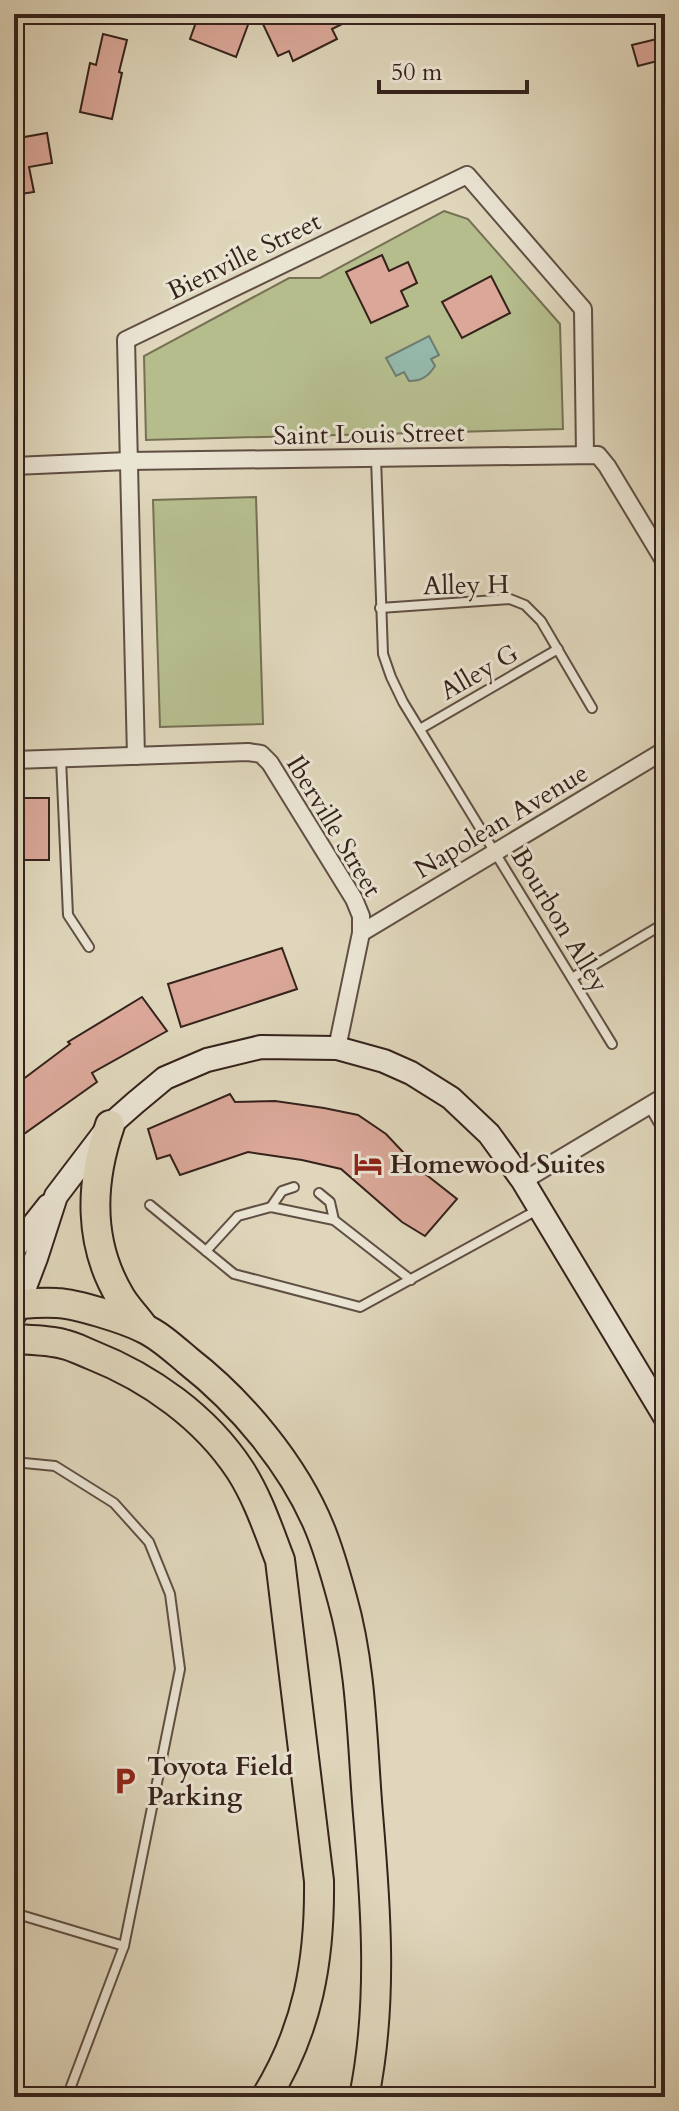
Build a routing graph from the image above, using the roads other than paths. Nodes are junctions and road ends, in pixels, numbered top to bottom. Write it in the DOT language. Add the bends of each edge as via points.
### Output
graph roads {
  1 [pos="585,454"];
  2 [pos="376,458"];
  3 [pos="128,461"];
  4 [pos="14,466"];
  5 [pos="665,562"];
  6 [pos="380,608"];
  7 [pos="558,649"];
  8 [pos="592,708"];
  9 [pos="420,729"];
  10 [pos="665,750"];
  11 [pos="136,756"];
  12 [pos="61,758"];
  13 [pos="14,760"];
  14 [pos="496,852"];
  15 [pos="665,923"];
  16 [pos="361,933"];
  17 [pos="89,947"];
  18 [pos="572,978"];
  19 [pos="612,1044"];
  20 [pos="337,1048"];
  21 [pos="665,1096"];
  22 [pos="648,1106"];
  23 [pos="110,1125"];
  24 [pos="665,1134"];
  25 [pos="523,1181"];
  26 [pos="294,1187"];
  27 [pos="319,1193"];
  28 [pos="56,1196"];
  29 [pos="150,1205"];
  30 [pos="271,1207"];
  31 [pos="540,1209"];
  32 [pos="334,1220"];
  33 [pos="14,1249"];
  34 [pos="206,1251"];
  35 [pos="411,1280"];
  36 [pos="16,1308"];
  37 [pos="145,1328"];
  38 [pos="14,1339"];
  39 [pos="665,1417"];
  40 [pos="14,1462"];
  41 [pos="14,1913"];
  42 [pos="124,1946"];
  43 [pos="67,2097"];
  44 [pos="266,2097"];
  45 [pos="364,2097"];
  1 -- 2 [label="street, Saint Louis Street"];
  1 -- 3 [label="street, Bienville Street" via="583,309 467,175 126,340"];
  1 -- 5 [label="street" via="598,455 607,466"];
  2 -- 3 [label="street, Saint Louis Street"];
  2 -- 6 [label="lane, Bourbon Alley"];
  3 -- 4 [label="street, Saint Louis Street"];
  3 -- 11 [label="street, Bienville Street"];
  6 -- 7 [label="lane, Alley H" via="510,599 541,621"];
  6 -- 9 [label="lane, Bourbon Alley" via="383,654"];
  7 -- 8 [label="lane, Alley H"];
  7 -- 9 [label="lane, Alley G"];
  9 -- 14 [label="lane, Bourbon Alley"];
  10 -- 14 [label="street, Napolean Avenue"];
  11 -- 12 [label="street"];
  11 -- 16 [label="street, Iberville Street" via="261,754 354,899"];
  12 -- 13 [label="street"];
  12 -- 17 [label="lane" via="68,915"];
  14 -- 16 [label="street, Napolean Avenue"];
  14 -- 18 [label="lane, Bourbon Alley"];
  15 -- 18 [label="lane"];
  16 -- 20 [label="street, Iberville Street"];
  18 -- 19 [label="lane, Bourbon Alley"];
  20 -- 23 [label="street" via="261,1047 207,1060 165,1078"];
  20 -- 25 [label="street" via="398,1067 451,1098 489,1134"];
  21 -- 22 [label="street"];
  22 -- 24 [label="lane"];
  22 -- 25 [label="street"];
  23 -- 28 [label="street"];
  23 -- 37 [label="highway" via="96,1181 96,1232 108,1273"];
  25 -- 31 [label="street"];
  26 -- 30 [label="lane" via="282,1191"];
  27 -- 32 [label="lane" via="330,1202"];
  28 -- 33 [label="street"];
  28 -- 36 [label="street"];
  29 -- 34 [label="lane"];
  30 -- 32 [label="lane"];
  30 -- 34 [label="lane" via="238,1216"];
  31 -- 35 [label="lane"];
  31 -- 39 [label="street"];
  32 -- 35 [label="lane"];
  34 -- 35 [label="lane" via="234,1274 360,1307"];
  36 -- 37 [label="highway" via="57,1303"];
  37 -- 45 [label="highway" via="215,1381 294,1478 320,1529 343,1601 356,1672 375,1899 376,1991"];
  38 -- 44 [label="highway" via="62,1343 103,1360 191,1414 240,1470 280,1560 320,1917 317,1956 299,2029"];
  40 -- 42 [label="lane" via="55,1466 114,1503 149,1542 170,1594 180,1669"];
  41 -- 42 [label="lane"];
  42 -- 43 [label="lane"];
}
